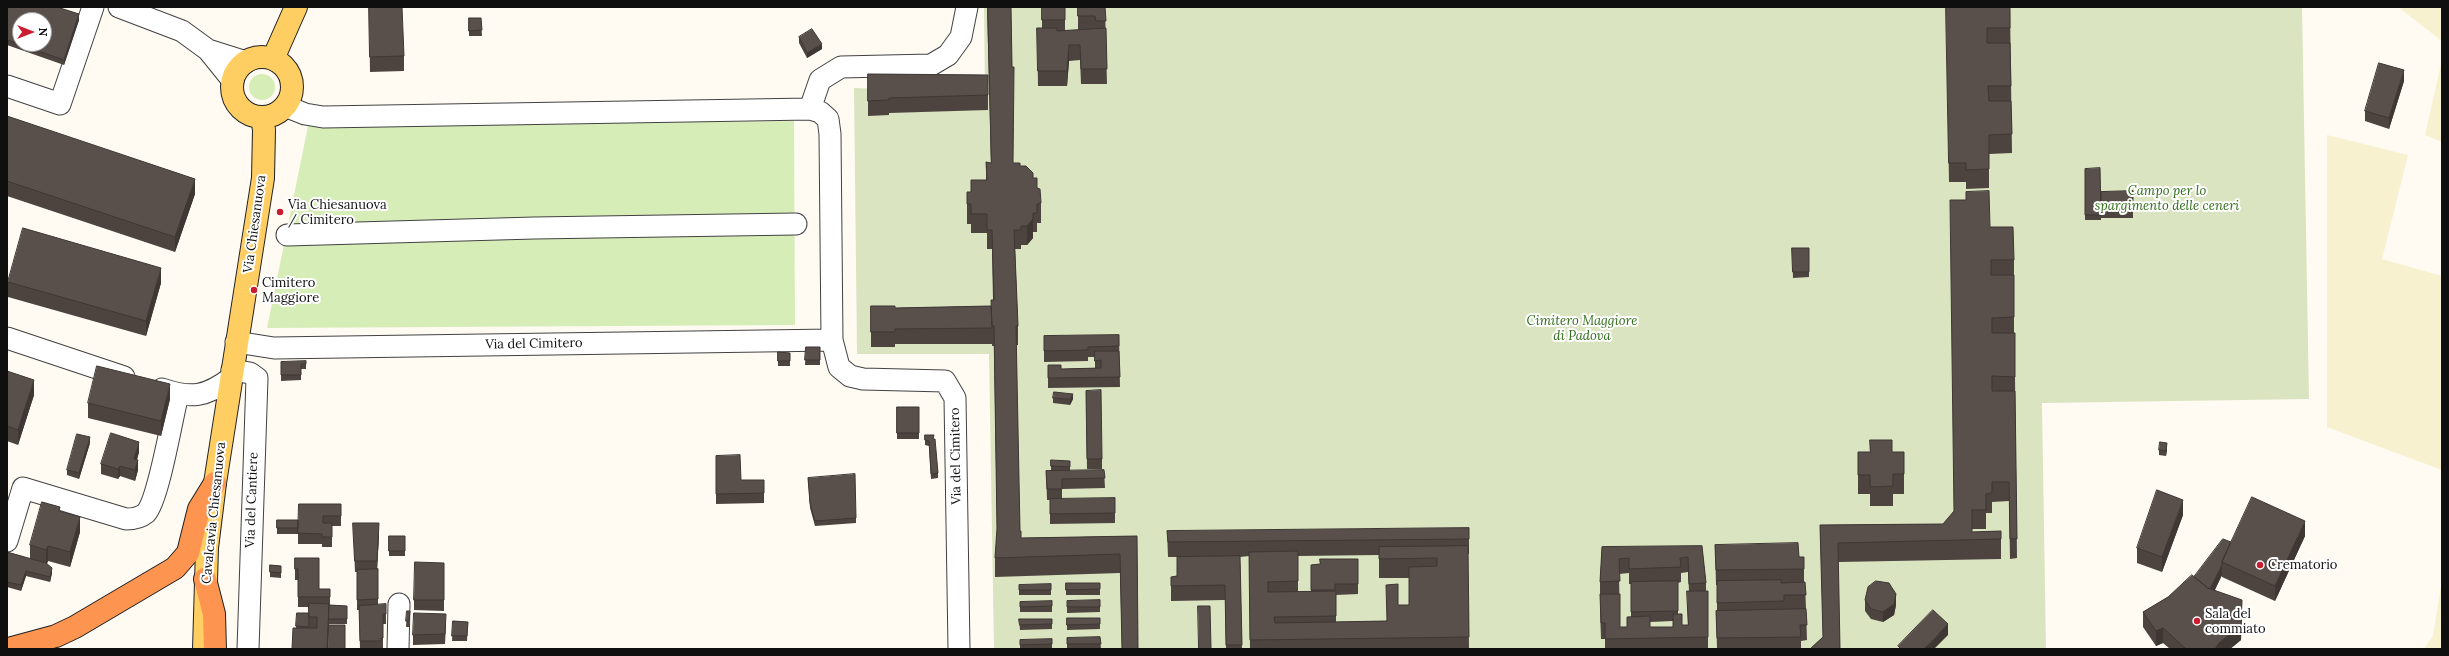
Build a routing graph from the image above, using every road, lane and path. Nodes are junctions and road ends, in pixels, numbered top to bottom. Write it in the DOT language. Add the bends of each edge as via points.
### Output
graph roads {
  1 [pos="93,7"];
  2 [pos="119,7"];
  3 [pos="296,7"];
  4 [pos="967,7"];
  5 [pos="208,50"];
  6 [pos="273,59"];
  7 [pos="246,62"];
  8 [pos="233,81"];
  9 [pos="7,86"];
  10 [pos="285,106"];
  11 [pos="810,109"];
  12 [pos="262,117"];
  13 [pos="796,224"];
  14 [pos="287,235"];
  15 [pos="7,338"];
  16 [pos="832,340"];
  17 [pos="236,342"];
  18 [pos="231,374"];
  19 [pos="174,393"];
  20 [pos="215,483"];
  21 [pos="7,541"];
  22 [pos="206,579"];
  23 [pos="399,604"];
  24 [pos="8,649"];
  25 [pos="204,649"];
  26 [pos="215,649"];
  27 [pos="248,649"];
  28 [pos="398,649"];
  29 [pos="959,649"];
  1 -- 9 [label="street" via="60,104"];
  2 -- 5 [label="street" via="182,31"];
  3 -- 6 [label="main road"];
  4 -- 11 [label="street" via="961,37 948,55 931,65 841,67 820,80"];
  5 -- 7 [label="street"];
  5 -- 8 [label="street"];
  6 -- 7 [label="main road" via="254,58"];
  6 -- 10 [label="main road" via="287,71 291,80 290,98"];
  7 -- 8 [label="main road" via="240,67"];
  8 -- 12 [label="main road" via="234,98 239,106 245,112"];
  10 -- 11 [label="street, Via del Cimitero" via="305,114 323,117"];
  10 -- 12 [label="main road" via="274,114"];
  11 -- 16 [label="street, Via del Cimitero" via="820,112 828,119 830,134"];
  12 -- 17 [label="main road, Via Chiesanuova" via="263,178"];
  13 -- 14 [label="street"];
  15 -- 19 [label="street"];
  16 -- 17 [label="street, Via del Cimitero" via="274,348"];
  16 -- 29 [label="street, Via del Cimitero" via="839,367 850,376 863,379 945,381 955,398"];
  17 -- 18 [label="main road, Via Chiesanuova"];
  18 -- 19 [label="street" via="216,389 201,396"];
  18 -- 20 [label="main road, Cavalcavia Chiesanuova"];
  18 -- 27 [label="street, Via del Cantiere" via="250,373 257,378"];
  19 -- 21 [label="street" via="176,403 162,468 150,507 145,514 126,519 23,488"];
  20 -- 22 [label="main road, Cavalcavia Chiesanuova"];
  20 -- 24 [label="highway" via="199,509 188,553 174,568 75,627 56,636"];
  22 -- 25 [label="main road, Cavalcavia Chiesanuova"];
  22 -- 26 [label="highway" via="214,614"];
  23 -- 28 [label="street"];
}
